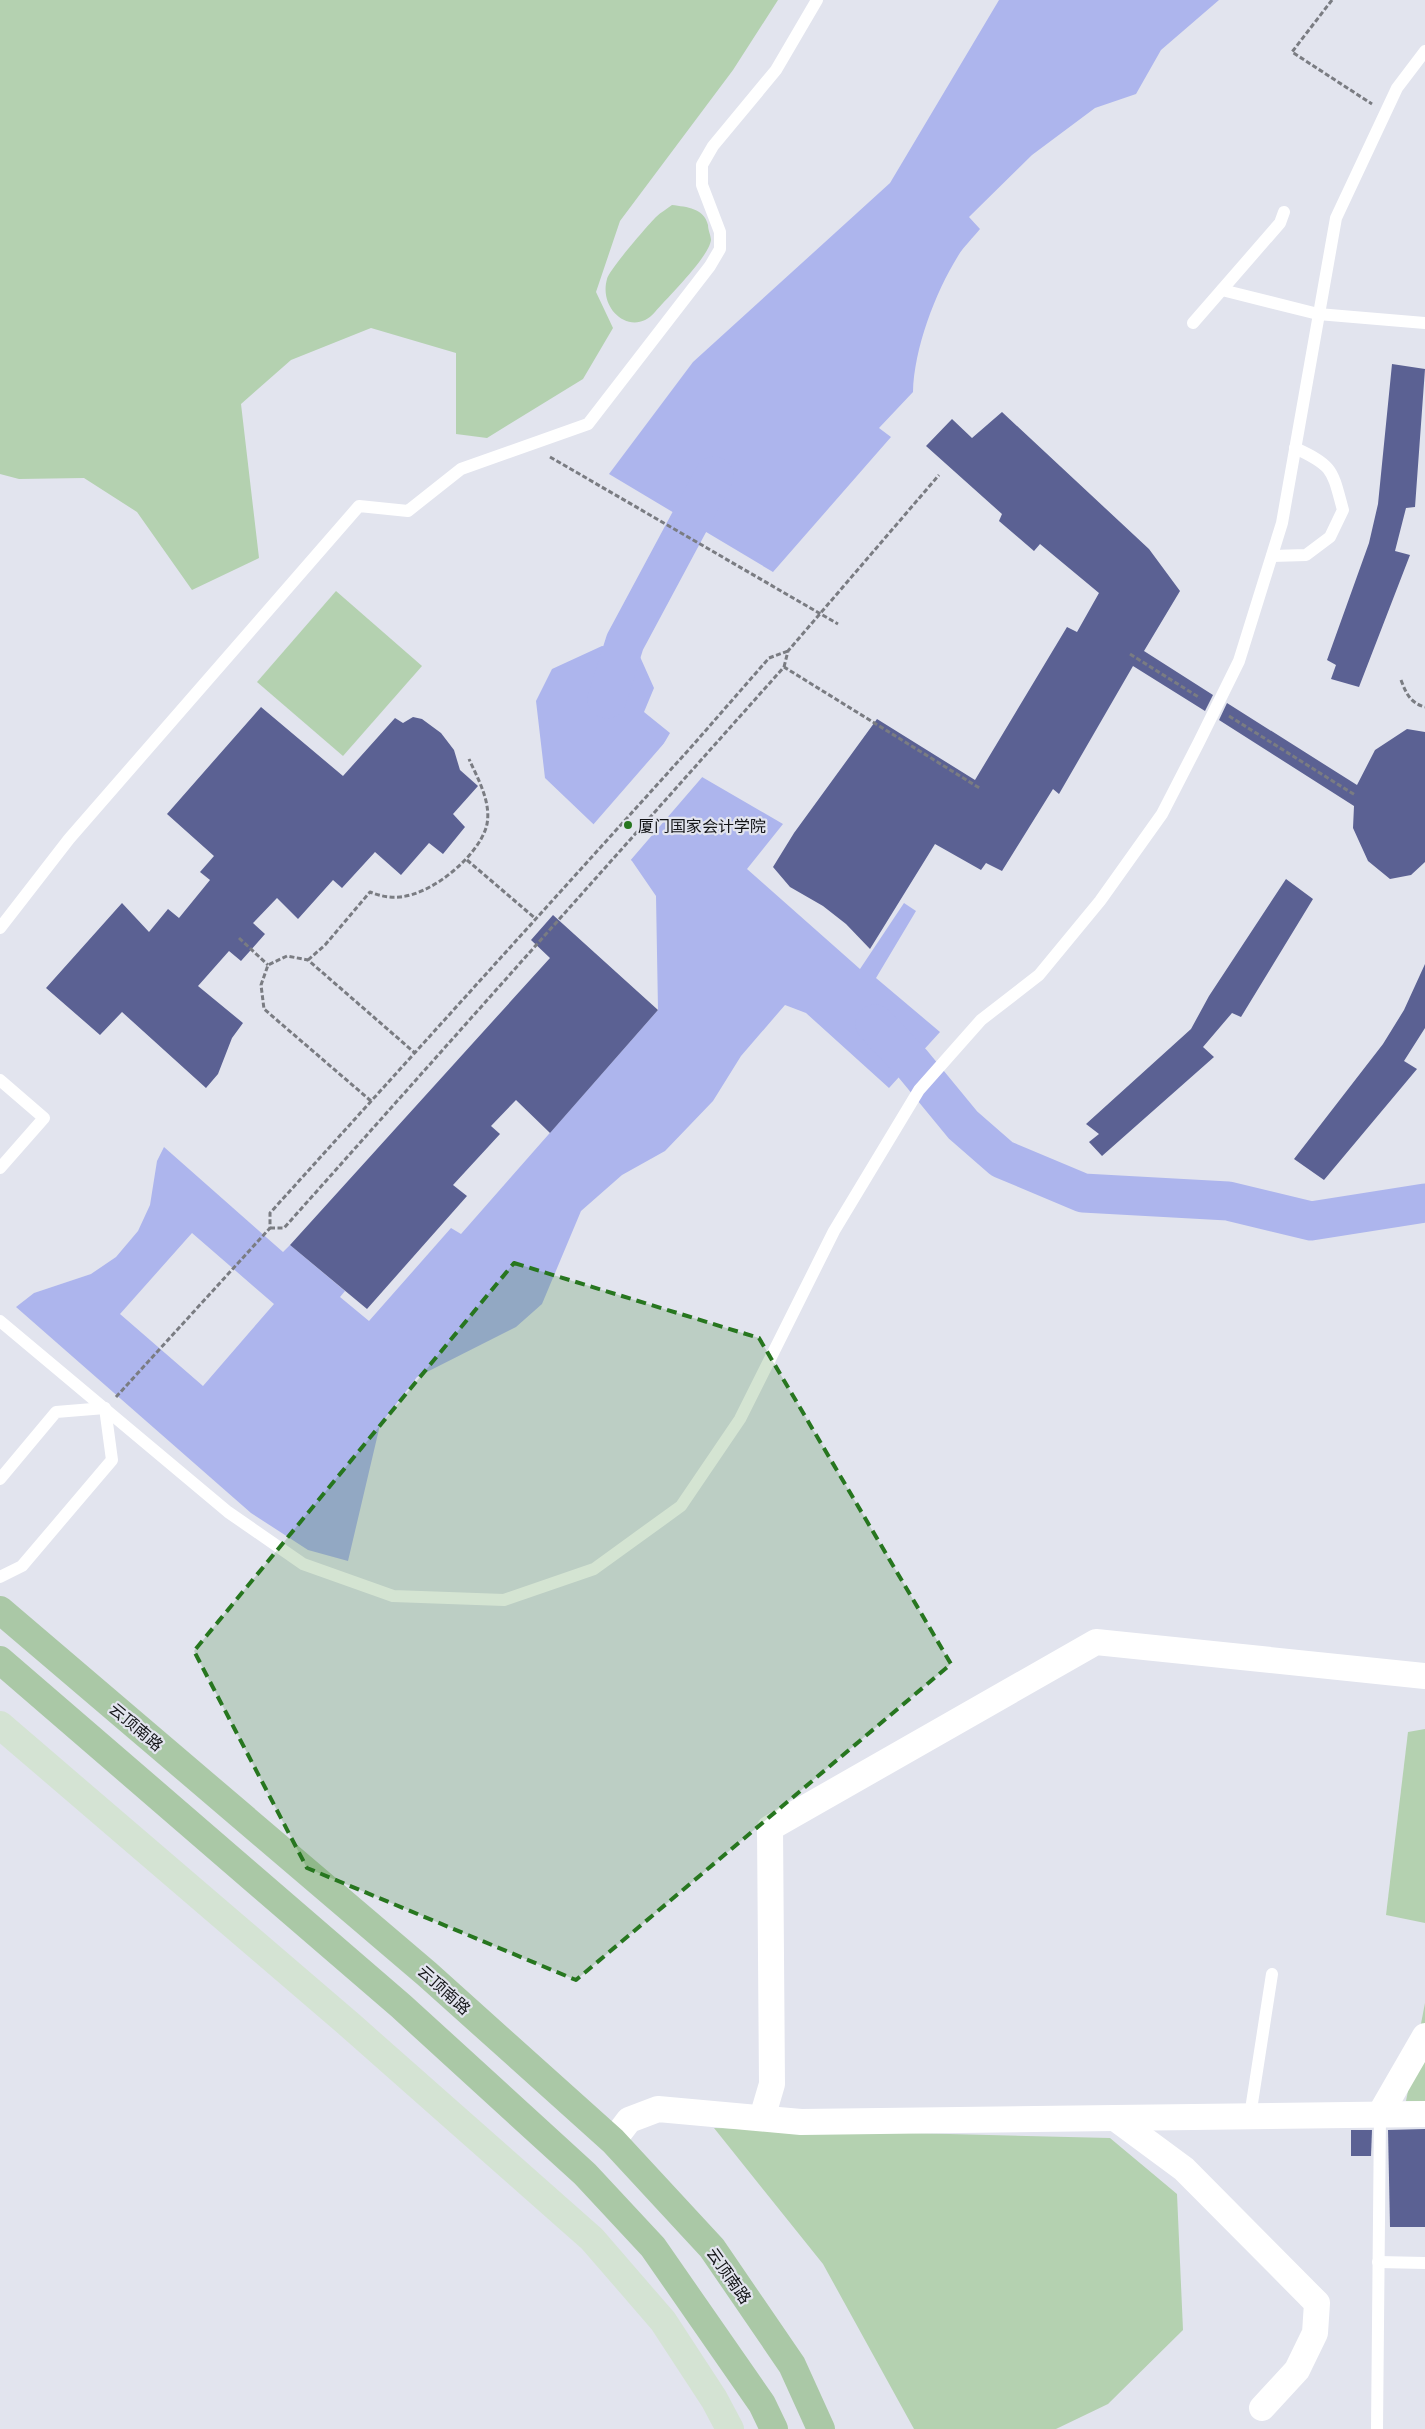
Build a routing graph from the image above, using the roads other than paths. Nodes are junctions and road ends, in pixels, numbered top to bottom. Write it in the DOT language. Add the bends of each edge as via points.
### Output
graph roads {
  1 [pos="817,0"];
  2 [pos="1425,51"];
  3 [pos="1284,212"];
  4 [pos="1222,290"];
  5 [pos="1318,314"];
  6 [pos="1193,323"];
  7 [pos="1425,323"];
  8 [pos="1295,448"];
  9 [pos="1272,556"];
  10 [pos="0,928"];
  11 [pos="1,1082"];
  12 [pos="0,1168"];
  13 [pos="0,1321"];
  14 [pos="106,1408"];
  15 [pos="0,1479"];
  16 [pos="0,1577"];
  17 [pos="0,1610"];
  18 [pos="0,1660"];
  19 [pos="1425,1676"];
  20 [pos="0,1725"];
  21 [pos="427,1974"];
  22 [pos="1272,1974"];
  23 [pos="400,2006"];
  24 [pos="1425,2036"];
  25 [pos="1380,2114"];
  26 [pos="1425,2114"];
  27 [pos="1250,2116"];
  28 [pos="762,2118"];
  29 [pos="1115,2118"];
  30 [pos="613,2140"];
  31 [pos="1378,2262"];
  32 [pos="1425,2263"];
  33 [pos="1262,2408"];
  34 [pos="730,2429"];
  35 [pos="774,2429"];
  36 [pos="821,2429"];
  37 [pos="1377,2429"];
  1 -- 10 [label="lane" via="776,70 713,146 702,165 702,185 720,232 720,249 588,424 461,469 408,511 359,506 69,839"];
  2 -- 5 [label="lane" via="1397,88 1336,218"];
  3 -- 4 [label="lane" via="1280,223"];
  4 -- 5 [label="lane"];
  4 -- 6 [label="lane"];
  5 -- 7 [label="lane"];
  5 -- 8 [label="lane"];
  8 -- 9 [label="lane" via="1282,523"];
  8 -- 9 [label="lane" via="1316,458 1333,472 1343,510 1330,537 1306,555"];
  9 -- 14 [label="lane" via="1239,661 1162,814 1100,901 1039,975 981,1020 919,1090 834,1231 740,1419 681,1506 594,1568 504,1600 393,1596 303,1564 228,1512"];
  11 -- 12 [label="lane" via="44,1118"];
  13 -- 14 [label="lane"];
  14 -- 15 [label="lane" via="56,1412"];
  14 -- 16 [label="lane" via="112,1460 22,1566"];
  17 -- 21 [label="main road, 云顶南路"];
  18 -- 23 [label="main road"];
  19 -- 28 [label="street" via="1096,1642 770,1828 772,2084"];
  20 -- 34 [label="street" via="351,2026 592,2239 663,2321"];
  21 -- 23 [label="main road"];
  21 -- 30 [label="main road, 云顶南路"];
  22 -- 27 [label="lane"];
  23 -- 35 [label="main road" via="585,2174 653,2247 762,2404"];
  24 -- 25 [label="street"];
  25 -- 26 [label="street"];
  25 -- 27 [label="street"];
  25 -- 31 [label="lane"];
  27 -- 29 [label="street"];
  28 -- 29 [label="street" via="802,2122"];
  28 -- 30 [label="street" via="658,2109 630,2120"];
  29 -- 33 [label="street" via="1184,2169 1318,2304 1315,2333 1297,2370"];
  30 -- 36 [label="main road, 云顶南路" via="712,2248 792,2365"];
  31 -- 32 [label="lane"];
  31 -- 37 [label="lane"];
}
